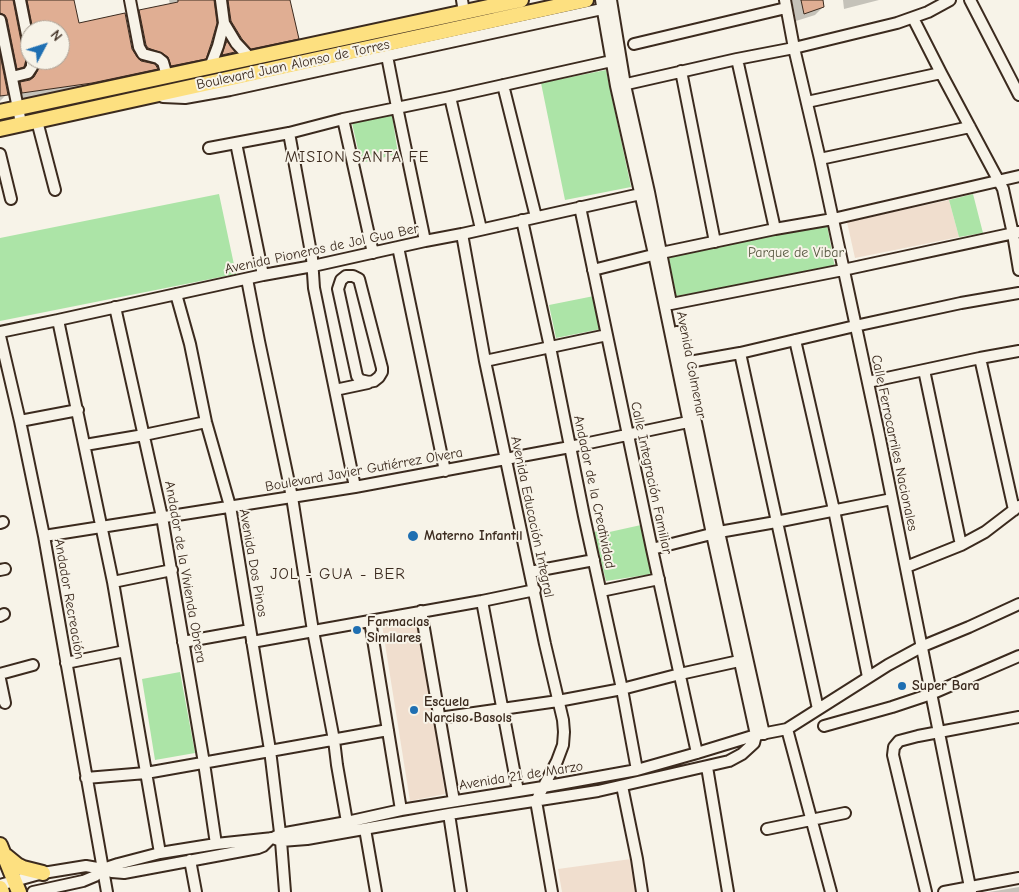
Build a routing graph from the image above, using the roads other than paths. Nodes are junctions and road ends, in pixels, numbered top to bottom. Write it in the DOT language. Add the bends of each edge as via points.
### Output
graph roads {
  1 [pos="20,0"];
  2 [pos="130,0"];
  3 [pos="221,0"];
  4 [pos="521,0"];
  5 [pos="586,0"];
  6 [pos="611,0"];
  7 [pos="950,0"];
  8 [pos="970,0"];
  9 [pos="481,4"];
  10 [pos="602,4"];
  11 [pos="785,4"];
  12 [pos="463,6"];
  13 [pos="914,18"];
  14 [pos="0,20"];
  15 [pos="24,20"];
  16 [pos="224,23"];
  17 [pos="634,44"];
  18 [pos="794,48"];
  19 [pos="387,56"];
  20 [pos="250,58"];
  21 [pos="737,59"];
  22 [pos="616,60"];
  23 [pos="210,66"];
  24 [pos="30,70"];
  25 [pos="681,71"];
  26 [pos="941,73"];
  27 [pos="167,76"];
  28 [pos="12,77"];
  29 [pos="503,85"];
  30 [pos="621,85"];
  31 [pos="1019,94"];
  32 [pos="152,95"];
  33 [pos="450,97"];
  34 [pos="806,102"];
  35 [pos="18,108"];
  36 [pos="396,108"];
  37 [pos="0,112"];
  38 [pos="343,119"];
  39 [pos="37,121"];
  40 [pos="22,124"];
  41 [pos="970,127"];
  42 [pos="0,129"];
  43 [pos="289,133"];
  44 [pos="236,143"];
  45 [pos="209,148"];
  46 [pos="0,154"];
  47 [pos="820,159"];
  48 [pos="1019,176"];
  49 [pos="999,181"];
  50 [pos="55,190"];
  51 [pos="645,193"];
  52 [pos="11,199"];
  53 [pos="580,207"];
  54 [pos="536,217"];
  55 [pos="833,219"];
  56 [pos="522,220"];
  57 [pos="776,229"];
  58 [pos="480,230"];
  59 [pos="1016,233"];
  60 [pos="462,234"];
  61 [pos="425,241"];
  62 [pos="715,242"];
  63 [pos="398,247"];
  64 [pos="373,253"];
  65 [pos="658,254"];
  66 [pos="313,266"];
  67 [pos="593,270"];
  68 [pos="843,270"];
  69 [pos="1019,270"];
  70 [pos="263,275"];
  71 [pos="247,279"];
  72 [pos="1019,293"];
  73 [pos="176,294"];
  74 [pos="671,304"];
  75 [pos="115,307"];
  76 [pos="58,320"];
  77 [pos="855,326"];
  78 [pos="0,332"];
  79 [pos="607,335"];
  80 [pos="0,336"];
  81 [pos="795,340"];
  82 [pos="550,347"];
  83 [pos="1019,352"];
  84 [pos="740,353"];
  85 [pos="980,358"];
  86 [pos="485,361"];
  87 [pos="680,363"];
  88 [pos="924,370"];
  89 [pos="369,382"];
  90 [pos="868,382"];
  91 [pos="335,390"];
  92 [pos="78,410"];
  93 [pos="20,421"];
  94 [pos="206,422"];
  95 [pos="688,422"];
  96 [pos="144,435"];
  97 [pos="628,436"];
  98 [pos="85,446"];
  99 [pos="570,447"];
  100 [pos="506,459"];
  101 [pos="445,471"];
  102 [pos="355,487"];
  103 [pos="292,497"];
  104 [pos="892,499"];
  105 [pos="230,506"];
  106 [pos="1017,508"];
  107 [pos="834,510"];
  108 [pos="162,517"];
  109 [pos="776,522"];
  110 [pos="102,527"];
  111 [pos="715,533"];
  112 [pos="44,536"];
  113 [pos="961,545"];
  114 [pos="652,549"];
  115 [pos="594,560"];
  116 [pos="906,567"];
  117 [pos="172,570"];
  118 [pos="530,572"];
  119 [pos="659,579"];
  120 [pos="113,582"];
  121 [pos="534,590"];
  122 [pos="601,591"];
  123 [pos="482,601"];
  124 [pos="1018,608"];
  125 [pos="421,612"];
  126 [pos="370,621"];
  127 [pos="250,630"];
  128 [pos="312,631"];
  129 [pos="183,642"];
  130 [pos="252,642"];
  131 [pos="922,646"];
  132 [pos="125,652"];
  133 [pos="1019,656"];
  134 [pos="739,661"];
  135 [pos="66,663"];
  136 [pos="33,665"];
  137 [pos="0,674"];
  138 [pos="680,674"];
  139 [pos="868,677"];
  140 [pos="0,679"];
  141 [pos="622,689"];
  142 [pos="932,694"];
  143 [pos="558,701"];
  144 [pos="6,704"];
  145 [pos="503,709"];
  146 [pos="818,709"];
  147 [pos="1019,717"];
  148 [pos="439,718"];
  149 [pos="824,726"];
  150 [pos="787,729"];
  151 [pos="388,730"];
  152 [pos="938,732"];
  153 [pos="760,735"];
  154 [pos="334,740"];
  155 [pos="270,750"];
  156 [pos="697,754"];
  157 [pos="204,763"];
  158 [pos="707,767"];
  159 [pos="637,770"];
  160 [pos="146,773"];
  161 [pos="86,778"];
  162 [pos="622,786"];
  163 [pos="543,787"];
  164 [pos="518,791"];
  165 [pos="454,801"];
  166 [pos="536,801"];
  167 [pos="401,810"];
  168 [pos="845,813"];
  169 [pos="449,814"];
  170 [pos="812,819"];
  171 [pos="347,822"];
  172 [pos="365,829"];
  173 [pos="767,829"];
  174 [pos="276,838"];
  175 [pos="216,844"];
  176 [pos="1,849"];
  177 [pos="160,853"];
  178 [pos="190,860"];
  179 [pos="103,869"];
  180 [pos="42,873"];
  181 [pos="1019,878"];
  182 [pos="17,886"];
  183 [pos="0,887"];
  184 [pos="971,890"];
  185 [pos="2,892"];
  186 [pos="33,892"];
  187 [pos="107,892"];
  188 [pos="196,892"];
  189 [pos="285,892"];
  190 [pos="376,892"];
  191 [pos="461,892"];
  192 [pos="552,892"];
  193 [pos="642,892"];
  194 [pos="728,892"];
  195 [pos="831,892"];
  196 [pos="926,892"];
  197 [pos="944,892"];
  1 -- 15 [label="street"];
  2 -- 27 [label="street" via="138,47 143,54 163,62"];
  3 -- 16 [label="street"];
  4 -- 9 [label="main road, Boulevard Juan Alonso de Torres"];
  5 -- 32 [label="main road, Boulevard Juan Alonso de Torres"];
  6 -- 22 [label="street, Avenida Colmenar"];
  7 -- 13 [label="street"];
  8 -- 31 [label="street"];
  9 -- 12 [label="main road, Boulevard Juan Alonso de Torres"];
  10 -- 19 [label="street"];
  10 -- 22 [label="street, Avenida Colmenar"];
  11 -- 17 [label="street"];
  11 -- 18 [label="street, Calle Ferrocarriles Nacionales"];
  12 -- 20 [label="main road, Boulevard Juan Alonso de Torres"];
  13 -- 18 [label="street"];
  13 -- 26 [label="street"];
  14 -- 28 [label="street"];
  16 -- 20 [label="street"];
  16 -- 23 [label="street"];
  18 -- 21 [label="street"];
  18 -- 34 [label="street, Calle Ferrocarriles Nacionales"];
  19 -- 32 [label="street" via="185,98"];
  19 -- 36 [label="street"];
  20 -- 23 [label="main road, Boulevard Juan Alonso de Torres"];
  21 -- 25 [label="street"];
  21 -- 57 [label="street"];
  22 -- 29 [label="street"];
  22 -- 30 [label="street, Avenida Colmenar"];
  23 -- 27 [label="main road, Boulevard Juan Alonso de Torres"];
  24 -- 28 [label="street"];
  25 -- 30 [label="street"];
  25 -- 62 [label="street"];
  26 -- 34 [label="street"];
  26 -- 41 [label="street"];
  27 -- 35 [label="main road, Boulevard Juan Alonso de Torres"];
  28 -- 35 [label="street"];
  29 -- 33 [label="street"];
  29 -- 54 [label="street"];
  30 -- 51 [label="street, Avenida Colmenar"];
  32 -- 39 [label="main road, Boulevard Juan Alonso de Torres"];
  33 -- 36 [label="street"];
  33 -- 58 [label="street"];
  34 -- 47 [label="street, Calle Ferrocarriles Nacionales"];
  35 -- 37 [label="main road, Boulevard Juan Alonso de Torres"];
  35 -- 40 [label="street"];
  36 -- 38 [label="street"];
  36 -- 61 [label="street"];
  38 -- 43 [label="street"];
  38 -- 64 [label="street"];
  39 -- 40 [label="main road, Boulevard Juan Alonso de Torres"];
  39 -- 50 [label="street"];
  40 -- 42 [label="main road, Boulevard Juan Alonso de Torres"];
  41 -- 47 [label="street"];
  41 -- 49 [label="street"];
  43 -- 44 [label="street"];
  43 -- 66 [label="street"];
  44 -- 45 [label="street"];
  44 -- 70 [label="street"];
  46 -- 52 [label="street"];
  47 -- 55 [label="street, Calle Ferrocarriles Nacionales"];
  48 -- 49 [label="street"];
  49 -- 55 [label="street"];
  49 -- 59 [label="street"];
  51 -- 53 [label="street, Avenida Pioneros de Jol Gua Ber"];
  51 -- 65 [label="street, Avenida Colmenar"];
  53 -- 54 [label="street, Avenida Pioneros de Jol Gua Ber"];
  53 -- 67 [label="street, Calle Integración Familiar"];
  54 -- 56 [label="street, Avenida Pioneros de Jol Gua Ber"];
  55 -- 57 [label="street"];
  55 -- 68 [label="street, Calle Ferrocarriles Nacionales"];
  56 -- 58 [label="street, Avenida Pioneros de Jol Gua Ber"];
  56 -- 82 [label="street, Andador de la Creatividad"];
  57 -- 62 [label="street"];
  58 -- 60 [label="street, Avenida Pioneros de Jol Gua Ber"];
  59 -- 68 [label="street"];
  59 -- 69 [label="street"];
  60 -- 61 [label="street, Avenida Pioneros de Jol Gua Ber"];
  60 -- 86 [label="street, Avenida Educación Integral"];
  61 -- 63 [label="street, Avenida Pioneros de Jol Gua Ber"];
  62 -- 65 [label="street"];
  63 -- 64 [label="street, Avenida Pioneros de Jol Gua Ber"];
  63 -- 101 [label="street"];
  64 -- 66 [label="street, Avenida Pioneros de Jol Gua Ber"];
  65 -- 67 [label="street"];
  65 -- 74 [label="street, Avenida Colmenar"];
  65 -- 87 [label="street, Avenida Colmenar"];
  66 -- 70 [label="street, Avenida Pioneros de Jol Gua Ber"];
  66 -- 91 [label="street" via="312,279"];
  67 -- 79 [label="street, Calle Integración Familiar"];
  68 -- 74 [label="street"];
  68 -- 77 [label="street, Calle Ferrocarriles Nacionales"];
  70 -- 71 [label="street, Avenida Pioneros de Jol Gua Ber"];
  71 -- 73 [label="street, Avenida Pioneros de Jol Gua Ber"];
  71 -- 103 [label="street"];
  72 -- 77 [label="street"];
  73 -- 75 [label="street, Avenida Pioneros de Jol Gua Ber"];
  73 -- 94 [label="street, Avenida Dos Pinos"];
  74 -- 87 [label="street, Avenida Colmenar"];
  75 -- 76 [label="street, Avenida Pioneros de Jol Gua Ber"];
  75 -- 96 [label="street, Andador de la Vivienda Obrera"];
  76 -- 78 [label="street, Avenida Pioneros de Jol Gua Ber"];
  76 -- 92 [label="street"];
  77 -- 81 [label="street"];
  77 -- 90 [label="street, Calle Ferrocarriles Nacionales"];
  79 -- 82 [label="street"];
  79 -- 97 [label="street, Calle Integración Familiar"];
  80 -- 93 [label="street, Andador Recreación"];
  81 -- 84 [label="street"];
  81 -- 107 [label="street"];
  82 -- 86 [label="street"];
  82 -- 99 [label="street, Andador de la Creatividad"];
  83 -- 85 [label="street"];
  84 -- 87 [label="street"];
  84 -- 109 [label="street"];
  85 -- 88 [label="street"];
  85 -- 106 [label="street"];
  86 -- 100 [label="street, Avenida Educación Integral"];
  87 -- 95 [label="street, Avenida Colmenar"];
  87 -- 111 [label="street, Avenida Colmenar"];
  88 -- 90 [label="street"];
  88 -- 113 [label="street"];
  89 -- 89 [label="street" via="357,376 338,289 346,276 359,279 382,368 379,377"];
  89 -- 91 [label="street"];
  90 -- 104 [label="street, Calle Ferrocarriles Nacionales"];
  91 -- 102 [label="street"];
  92 -- 93 [label="street"];
  92 -- 98 [label="street"];
  93 -- 112 [label="street, Andador Recreación"];
  94 -- 96 [label="street"];
  94 -- 105 [label="street, Avenida Dos Pinos"];
  95 -- 97 [label="street, Boulevard Javier Gutiérrez Olvera"];
  95 -- 111 [label="street, Avenida Colmenar"];
  96 -- 98 [label="street"];
  96 -- 108 [label="street, Andador de la Vivienda Obrera"];
  97 -- 99 [label="street, Boulevard Javier Gutiérrez Olvera"];
  97 -- 114 [label="street, Calle Integración Familiar"];
  98 -- 110 [label="street"];
  99 -- 100 [label="street, Boulevard Javier Gutiérrez Olvera"];
  99 -- 115 [label="street, Andador de la Creatividad"];
  100 -- 101 [label="street, Boulevard Javier Gutiérrez Olvera"];
  100 -- 118 [label="street, Avenida Educación Integral"];
  101 -- 102 [label="street, Boulevard Javier Gutiérrez Olvera"];
  102 -- 103 [label="street, Boulevard Javier Gutiérrez Olvera"];
  103 -- 105 [label="street, Boulevard Javier Gutiérrez Olvera"];
  103 -- 128 [label="street"];
  104 -- 107 [label="street"];
  104 -- 116 [label="street, Calle Ferrocarriles Nacionales"];
  105 -- 108 [label="street, Boulevard Javier Gutiérrez Olvera"];
  105 -- 127 [label="street, Avenida Dos Pinos"];
  106 -- 113 [label="street"];
  107 -- 109 [label="street"];
  107 -- 139 [label="street"];
  108 -- 110 [label="street, Boulevard Javier Gutiérrez Olvera"];
  108 -- 117 [label="street, Andador de la Vivienda Obrera"];
  109 -- 111 [label="street"];
  109 -- 146 [label="street"];
  110 -- 112 [label="street, Boulevard Javier Gutiérrez Olvera"];
  110 -- 120 [label="street"];
  111 -- 114 [label="street"];
  111 -- 134 [label="street, Avenida Colmenar"];
  111 -- 153 [label="street, Avenida Colmenar"];
  112 -- 135 [label="street, Andador Recreación"];
  113 -- 116 [label="street"];
  114 -- 119 [label="street, Calle Integración Familiar"];
  115 -- 118 [label="street"];
  115 -- 122 [label="street, Andador de la Creatividad"];
  116 -- 131 [label="street, Calle Ferrocarriles Nacionales"];
  117 -- 120 [label="street"];
  117 -- 129 [label="street, Andador de la Vivienda Obrera"];
  118 -- 121 [label="street, Avenida Educación Integral"];
  119 -- 122 [label="street"];
  119 -- 138 [label="street, Calle Integración Familiar"];
  120 -- 132 [label="street"];
  121 -- 123 [label="street"];
  121 -- 143 [label="street, Avenida Educación Integral"];
  122 -- 141 [label="street, Andador de la Creatividad"];
  123 -- 125 [label="street"];
  123 -- 145 [label="street"];
  124 -- 131 [label="street, Avenida 21 de Marzo"];
  125 -- 126 [label="street"];
  125 -- 148 [label="street"];
  126 -- 128 [label="street"];
  126 -- 151 [label="street"];
  127 -- 129 [label="street"];
  127 -- 130 [label="street, Avenida Dos Pinos"];
  128 -- 130 [label="street"];
  128 -- 154 [label="street"];
  129 -- 157 [label="street, Andador de la Vivienda Obrera"];
  130 -- 155 [label="street, Avenida Dos Pinos"];
  131 -- 139 [label="street, Avenida 21 de Marzo"];
  131 -- 142 [label="street, Calle Ferrocarriles Nacionales"];
  132 -- 135 [label="street"];
  132 -- 160 [label="street"];
  133 -- 142 [label="street"];
  134 -- 138 [label="street"];
  134 -- 153 [label="street, Avenida Colmenar"];
  135 -- 161 [label="street, Andador Recreación"];
  136 -- 137 [label="street"];
  138 -- 141 [label="street"];
  138 -- 156 [label="street, Calle Integración Familiar"];
  139 -- 146 [label="street, Avenida 21 de Marzo"];
  140 -- 144 [label="street"];
  141 -- 143 [label="street"];
  141 -- 159 [label="street, Andador de la Creatividad"];
  142 -- 149 [label="street"];
  142 -- 152 [label="street, Calle Ferrocarriles Nacionales"];
  143 -- 145 [label="street"];
  143 -- 163 [label="street, Avenida Educación Integral" via="564,732 562,745"];
  145 -- 148 [label="street"];
  145 -- 164 [label="street"];
  146 -- 150 [label="street, Avenida 21 de Marzo"];
  147 -- 152 [label="street"];
  148 -- 165 [label="street"];
  150 -- 153 [label="street, Avenida 21 de Marzo"];
  150 -- 170 [label="street"];
  151 -- 154 [label="street"];
  151 -- 167 [label="street"];
  152 -- 184 [label="street, Calle Ferrocarriles Nacionales"];
  152 -- 196 [label="street" via="899,742 893,755"];
  153 -- 156 [label="street, Avenida 21 de Marzo"];
  153 -- 158 [label="street" via="748,750 736,758"];
  154 -- 155 [label="street"];
  154 -- 171 [label="street"];
  155 -- 157 [label="street"];
  155 -- 174 [label="street, Avenida Dos Pinos"];
  156 -- 159 [label="street, Avenida 21 de Marzo"];
  157 -- 160 [label="street"];
  157 -- 175 [label="street, Andador de la Vivienda Obrera"];
  158 -- 162 [label="street"];
  158 -- 194 [label="street"];
  159 -- 163 [label="street, Avenida 21 de Marzo"];
  160 -- 161 [label="street"];
  160 -- 177 [label="street"];
  161 -- 179 [label="street, Andador Recreación"];
  162 -- 166 [label="street"];
  162 -- 193 [label="street"];
  163 -- 164 [label="street, Avenida 21 de Marzo"];
  163 -- 166 [label="street, Avenida Educación Integral"];
  164 -- 165 [label="street, Avenida 21 de Marzo"];
  165 -- 167 [label="street, Avenida 21 de Marzo"];
  166 -- 169 [label="street"];
  166 -- 192 [label="street"];
  167 -- 171 [label="street, Avenida 21 de Marzo"];
  168 -- 170 [label="street"];
  169 -- 172 [label="street"];
  169 -- 191 [label="street"];
  170 -- 173 [label="street"];
  170 -- 195 [label="street"];
  171 -- 174 [label="street, Avenida 21 de Marzo"];
  172 -- 174 [label="street" via="307,839"];
  172 -- 190 [label="street"];
  174 -- 175 [label="street, Avenida 21 de Marzo"];
  174 -- 178 [label="street" via="258,848"];
  174 -- 189 [label="street, Avenida Dos Pinos"];
  175 -- 177 [label="street, Avenida 21 de Marzo"];
  176 -- 180 [label="main road" via="17,865"];
  176 -- 182 [label="main road"];
  177 -- 179 [label="street, Avenida 21 de Marzo"];
  178 -- 179 [label="street" via="124,873"];
  178 -- 188 [label="street"];
  179 -- 180 [label="street, Avenida 21 de Marzo" via="86,866"];
  179 -- 186 [label="street" via="84,881"];
  179 -- 187 [label="street, Andador Recreación"];
  180 -- 182 [label="street, Avenida 21 de Marzo"];
  181 -- 184 [label="street"];
  182 -- 183 [label="street, Avenida 21 de Marzo"];
  183 -- 185 [label="main road"];
  184 -- 197 [label="street"];
}
